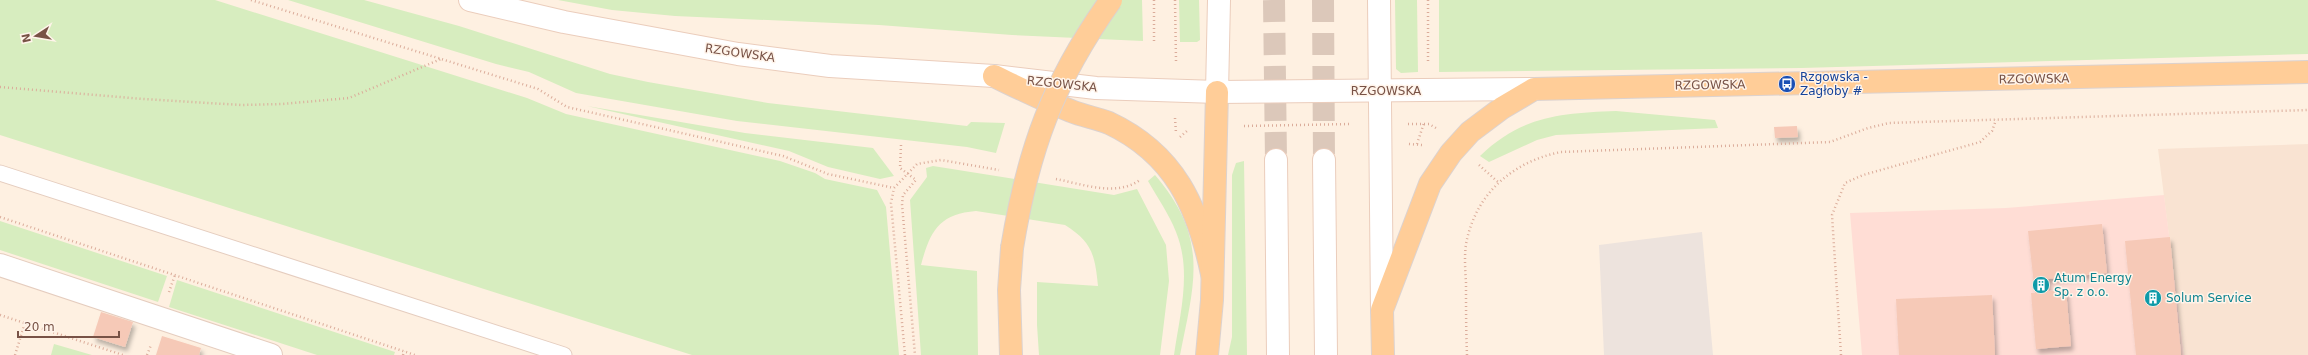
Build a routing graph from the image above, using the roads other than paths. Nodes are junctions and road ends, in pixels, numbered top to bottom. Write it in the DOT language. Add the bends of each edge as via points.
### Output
graph roads {
  1 [pos="470,0"];
  2 [pos="1111,0"];
  3 [pos="1219,0"];
  4 [pos="1379,0"];
  5 [pos="2308,72"];
  6 [pos="994,76"];
  7 [pos="1534,89"];
  8 [pos="1379,91"];
  9 [pos="1217,92"];
  10 [pos="1276,160"];
  11 [pos="1324,160"];
  12 [pos="0,173"];
  13 [pos="0,265"];
  14 [pos="1212,274"];
  15 [pos="1382,310"];
  16 [pos="271,355"];
  17 [pos="564,355"];
  18 [pos="1011,355"];
  19 [pos="1207,355"];
  20 [pos="1278,355"];
  21 [pos="1326,355"];
  22 [pos="1383,355"];
  1 -- 6 [label="main road, RZGOWSKA" via="564,22 738,54 830,66"];
  2 -- 18 [label="main road, bridge" via="1068,66 1047,110 1023,188 1012,248 1009,290"];
  3 -- 9 [label="main road"];
  4 -- 8 [label="main road"];
  5 -- 7 [label="main road, RZGOWSKA"];
  6 -- 9 [label="main road, RZGOWSKA" via="1096,88"];
  6 -- 14 [label="main road" via="1072,112 1108,123 1134,138 1155,155 1173,174 1192,205 1206,244"];
  7 -- 8 [label="main road, RZGOWSKA"];
  7 -- 15 [label="main road" via="1502,108 1470,132 1439,171 1426,194"];
  8 -- 9 [label="main road, RZGOWSKA"];
  8 -- 15 [label="main road"];
  9 -- 14 [label="main road"];
  10 -- 20 [label="main road"];
  11 -- 21 [label="main road"];
  12 -- 17 [label="lane"];
  13 -- 16 [label="main road"];
  14 -- 19 [label="main road"];
  15 -- 22 [label="main road"];
}
